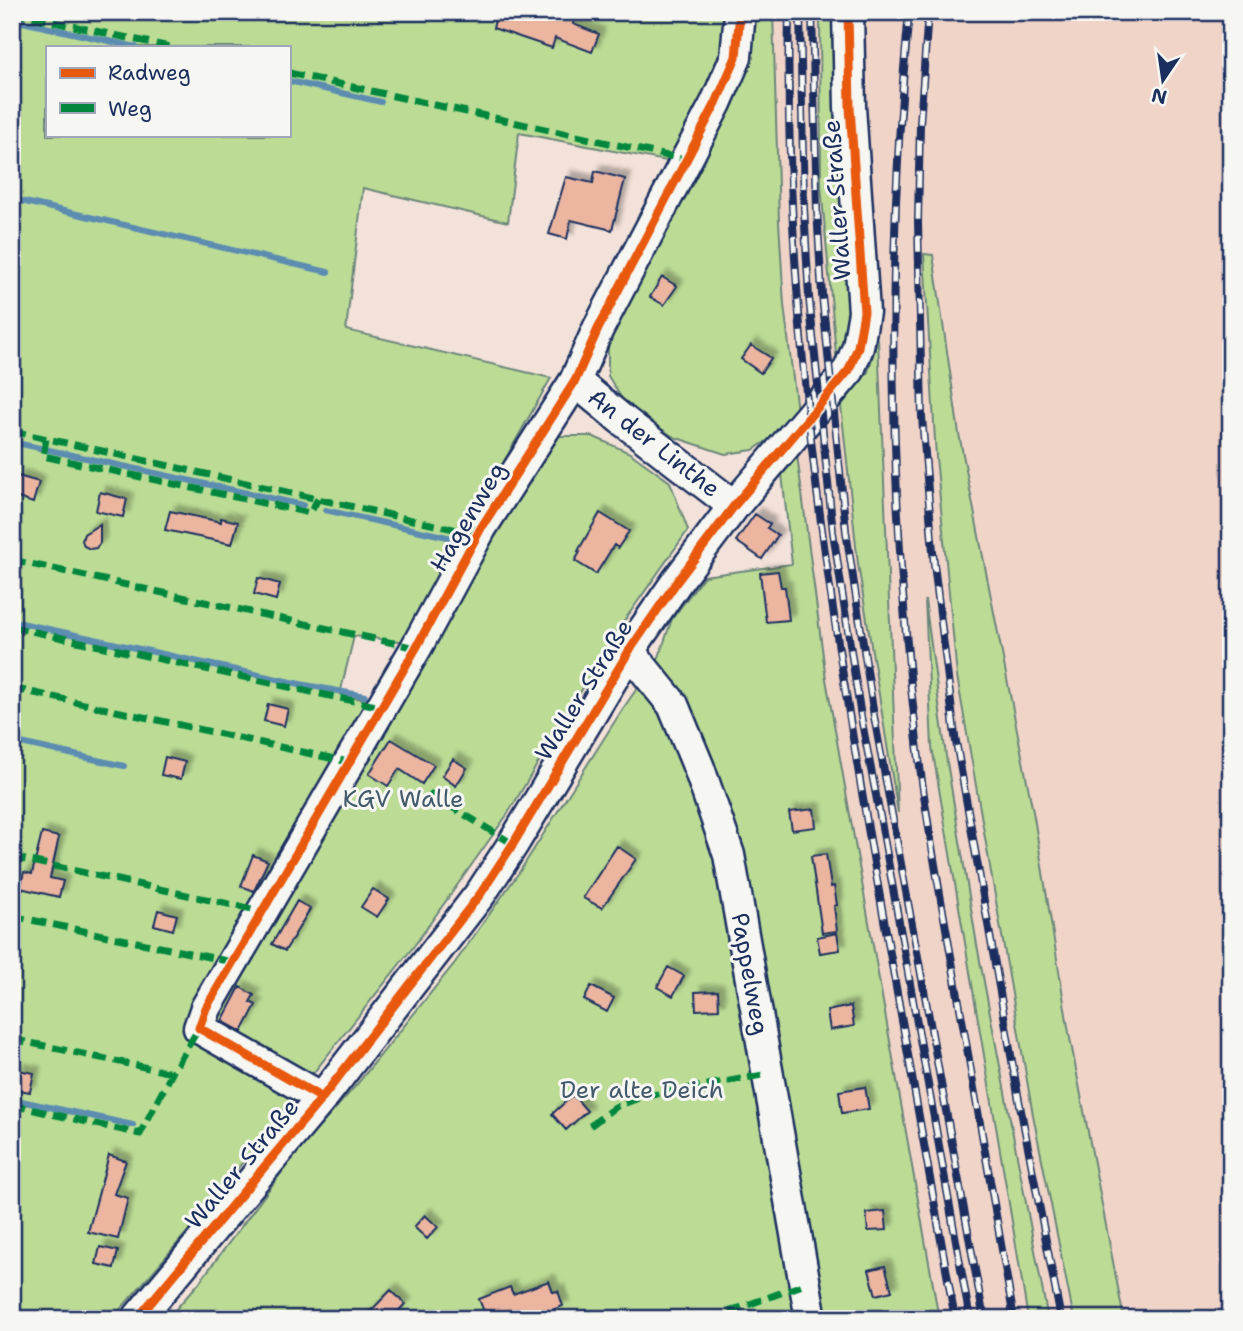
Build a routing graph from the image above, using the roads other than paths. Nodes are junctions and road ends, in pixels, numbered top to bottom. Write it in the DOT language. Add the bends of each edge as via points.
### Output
graph roads {
  1 [pos="740,12"];
  2 [pos="848,12"];
  3 [pos="575,381"];
  4 [pos="734,506"];
  5 [pos="629,651"];
  6 [pos="322,1098"];
  7 [pos="138,1319"];
  8 [pos="811,1319"];
  1 -- 3 [label="street, Hagenweg" via="736,57 716,103"];
  2 -- 4 [label="street, Waller Straße" via="864,312 858,347 849,370"];
  3 -- 4 [label="street, An der Linthe"];
  3 -- 6 [label="street, Hagenweg" via="481,528 219,985 199,1028"];
  4 -- 5 [label="street, Waller Straße"];
  5 -- 6 [label="street, Waller Straße" via="481,893"];
  5 -- 8 [label="street, Pappelweg" via="673,705 729,855"];
  6 -- 7 [label="street, Waller Straße"];
}
